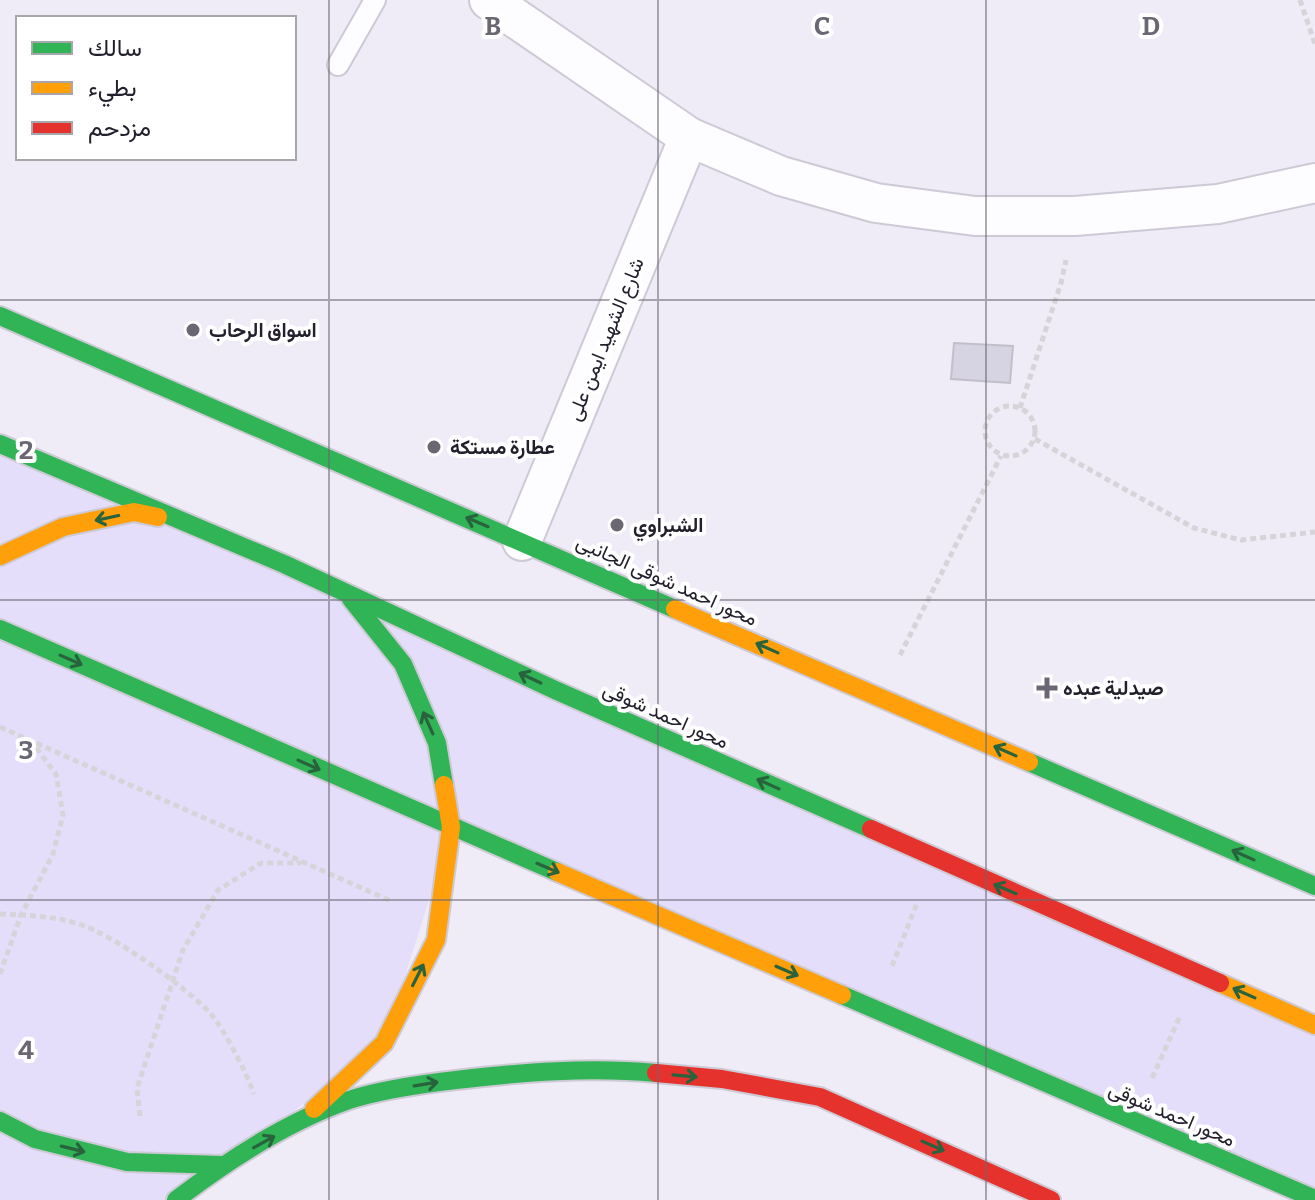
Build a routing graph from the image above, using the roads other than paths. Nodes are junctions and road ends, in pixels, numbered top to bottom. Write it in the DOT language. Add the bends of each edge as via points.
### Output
graph roads {
  1 [pos="375,0"];
  2 [pos="489,0"];
  3 [pos="338,65"];
  4 [pos="689,137"];
  5 [pos="1315,183"];
  6 [pos="0,316"];
  7 [pos="0,444"];
  8 [pos="184,522"];
  9 [pos="522,541"];
  10 [pos="0,556"];
  11 [pos="284,564"];
  12 [pos="0,629"];
  13 [pos="451,827"];
  14 [pos="1315,886"];
  15 [pos="1315,1025"];
  16 [pos="0,1121"];
  17 [pos="301,1121"];
  18 [pos="221,1165"];
  19 [pos="1315,1199"];
  20 [pos="176,1200"];
  21 [pos="1051,1200"];
  1 -- 3 [label="lane"];
  2 -- 4 [label="street"];
  4 -- 5 [label="street" via="781,176 876,203 975,216 1075,216 1218,204"];
  4 -- 9 [label="street, شارع الشهيد ايمن على"];
  9 -- 6 [label="main road, محور احمد شوقى الجانبى, one-way"];
  7 -- 8 [label="main road, محور احمد شوقى"];
  8 -- 10 [label="main road, one-way" via="134,512 63,527"];
  8 -- 11 [label="main road, محور احمد شوقى"];
  14 -- 9 [label="main road, محور احمد شوقى الجانبى, one-way"];
  13 -- 11 [label="main road, one-way" via="437,743 403,664 350,598"];
  15 -- 11 [label="main road, محور احمد شوقى, one-way" via="555,690"];
  12 -- 13 [label="main road, محور احمد شوقى, one-way"];
  17 -- 13 [label="main road, one-way" via="384,1043 436,940"];
  13 -- 19 [label="main road, محور احمد شوقى, one-way"];
  16 -- 18 [label="main road, one-way" via="35,1139 127,1162"];
  18 -- 17 [label="main road, one-way"];
  17 -- 21 [label="main road, one-way" via="350,1100 422,1084 522,1072 622,1070 722,1079 820,1097"];
  18 -- 20 [label="main road"];
}
